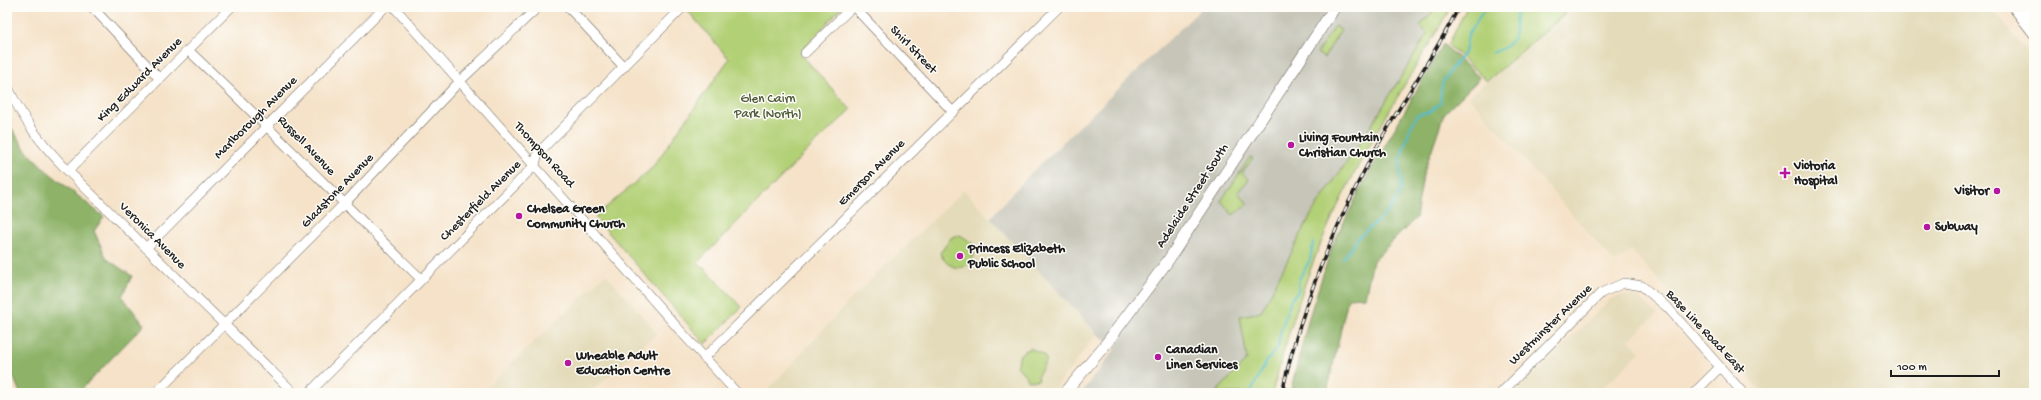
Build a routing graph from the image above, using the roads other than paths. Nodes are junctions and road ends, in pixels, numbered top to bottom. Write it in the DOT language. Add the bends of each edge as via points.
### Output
graph roads {
  1 [pos="92,7"];
  2 [pos="231,7"];
  3 [pos="386,7"];
  4 [pos="394,7"];
  5 [pos="538,7"];
  6 [pos="568,7"];
  7 [pos="683,7"];
  8 [pos="853,7"];
  9 [pos="1059,7"];
  10 [pos="1335,7"];
  11 [pos="2014,7"];
  12 [pos="2027,7"];
  13 [pos="2034,16"];
  14 [pos="2034,33"];
  15 [pos="188,50"];
  16 [pos="805,53"];
  17 [pos="624,67"];
  18 [pos="159,78"];
  19 [pos="460,81"];
  20 [pos="7,85"];
  21 [pos="953,112"];
  22 [pos="267,125"];
  23 [pos="535,165"];
  24 [pos="68,171"];
  25 [pos="344,204"];
  26 [pos="146,248"];
  27 [pos="421,279"];
  28 [pos="1624,283"];
  29 [pos="223,325"];
  30 [pos="704,358"];
  31 [pos="1720,367"];
  32 [pos="156,393"];
  33 [pos="294,393"];
  34 [pos="309,393"];
  35 [pos="737,393"];
  36 [pos="1065,393"];
  37 [pos="1501,393"];
  38 [pos="1694,393"];
  39 [pos="1743,393"];
  1 -- 18 [label="street"];
  2 -- 15 [label="street, King Edward Avenue"];
  3 -- 22 [label="street, Marlborough Avenue"];
  4 -- 19 [label="street, Thompson Road"];
  5 -- 19 [label="street, Gladstone Avenue"];
  6 -- 17 [label="street"];
  7 -- 17 [label="street, Chesterfield Avenue"];
  8 -- 16 [label="street"];
  8 -- 21 [label="street, Shirl Street"];
  9 -- 21 [label="street, Emerson Avenue"];
  10 -- 36 [label="main road, Adelaide Street South" via="1167,262 1106,345"];
  11 -- 14 [label="main road"];
  12 -- 13 [label="main road"];
  15 -- 18 [label="street, King Edward Avenue"];
  15 -- 22 [label="street, Russell Avenue"];
  17 -- 23 [label="street, Chesterfield Avenue" via="538,153"];
  18 -- 24 [label="street, King Edward Avenue"];
  19 -- 23 [label="street, Thompson Road"];
  19 -- 25 [label="street, Gladstone Avenue"];
  20 -- 24 [label="street, Veronica Avenue" via="26,122"];
  21 -- 30 [label="street, Emerson Avenue"];
  22 -- 25 [label="street, Russell Avenue"];
  22 -- 26 [label="street, Marlborough Avenue"];
  23 -- 27 [label="street, Chesterfield Avenue"];
  23 -- 30 [label="street, Thompson Road"];
  24 -- 26 [label="street, Veronica Avenue"];
  25 -- 27 [label="street, Russell Avenue"];
  25 -- 29 [label="street, Gladstone Avenue"];
  26 -- 29 [label="street, Veronica Avenue"];
  27 -- 34 [label="street, Chesterfield Avenue"];
  28 -- 31 [label="street, Base Line Road East" via="1642,286 1668,308"];
  28 -- 37 [label="street, Westminster Avenue" via="1600,295"];
  29 -- 32 [label="street, Gladstone Avenue"];
  29 -- 33 [label="street, Veronica Avenue"];
  30 -- 35 [label="street, Thompson Road"];
  31 -- 38 [label="street"];
  31 -- 39 [label="street, Base Line Road East"];
}
